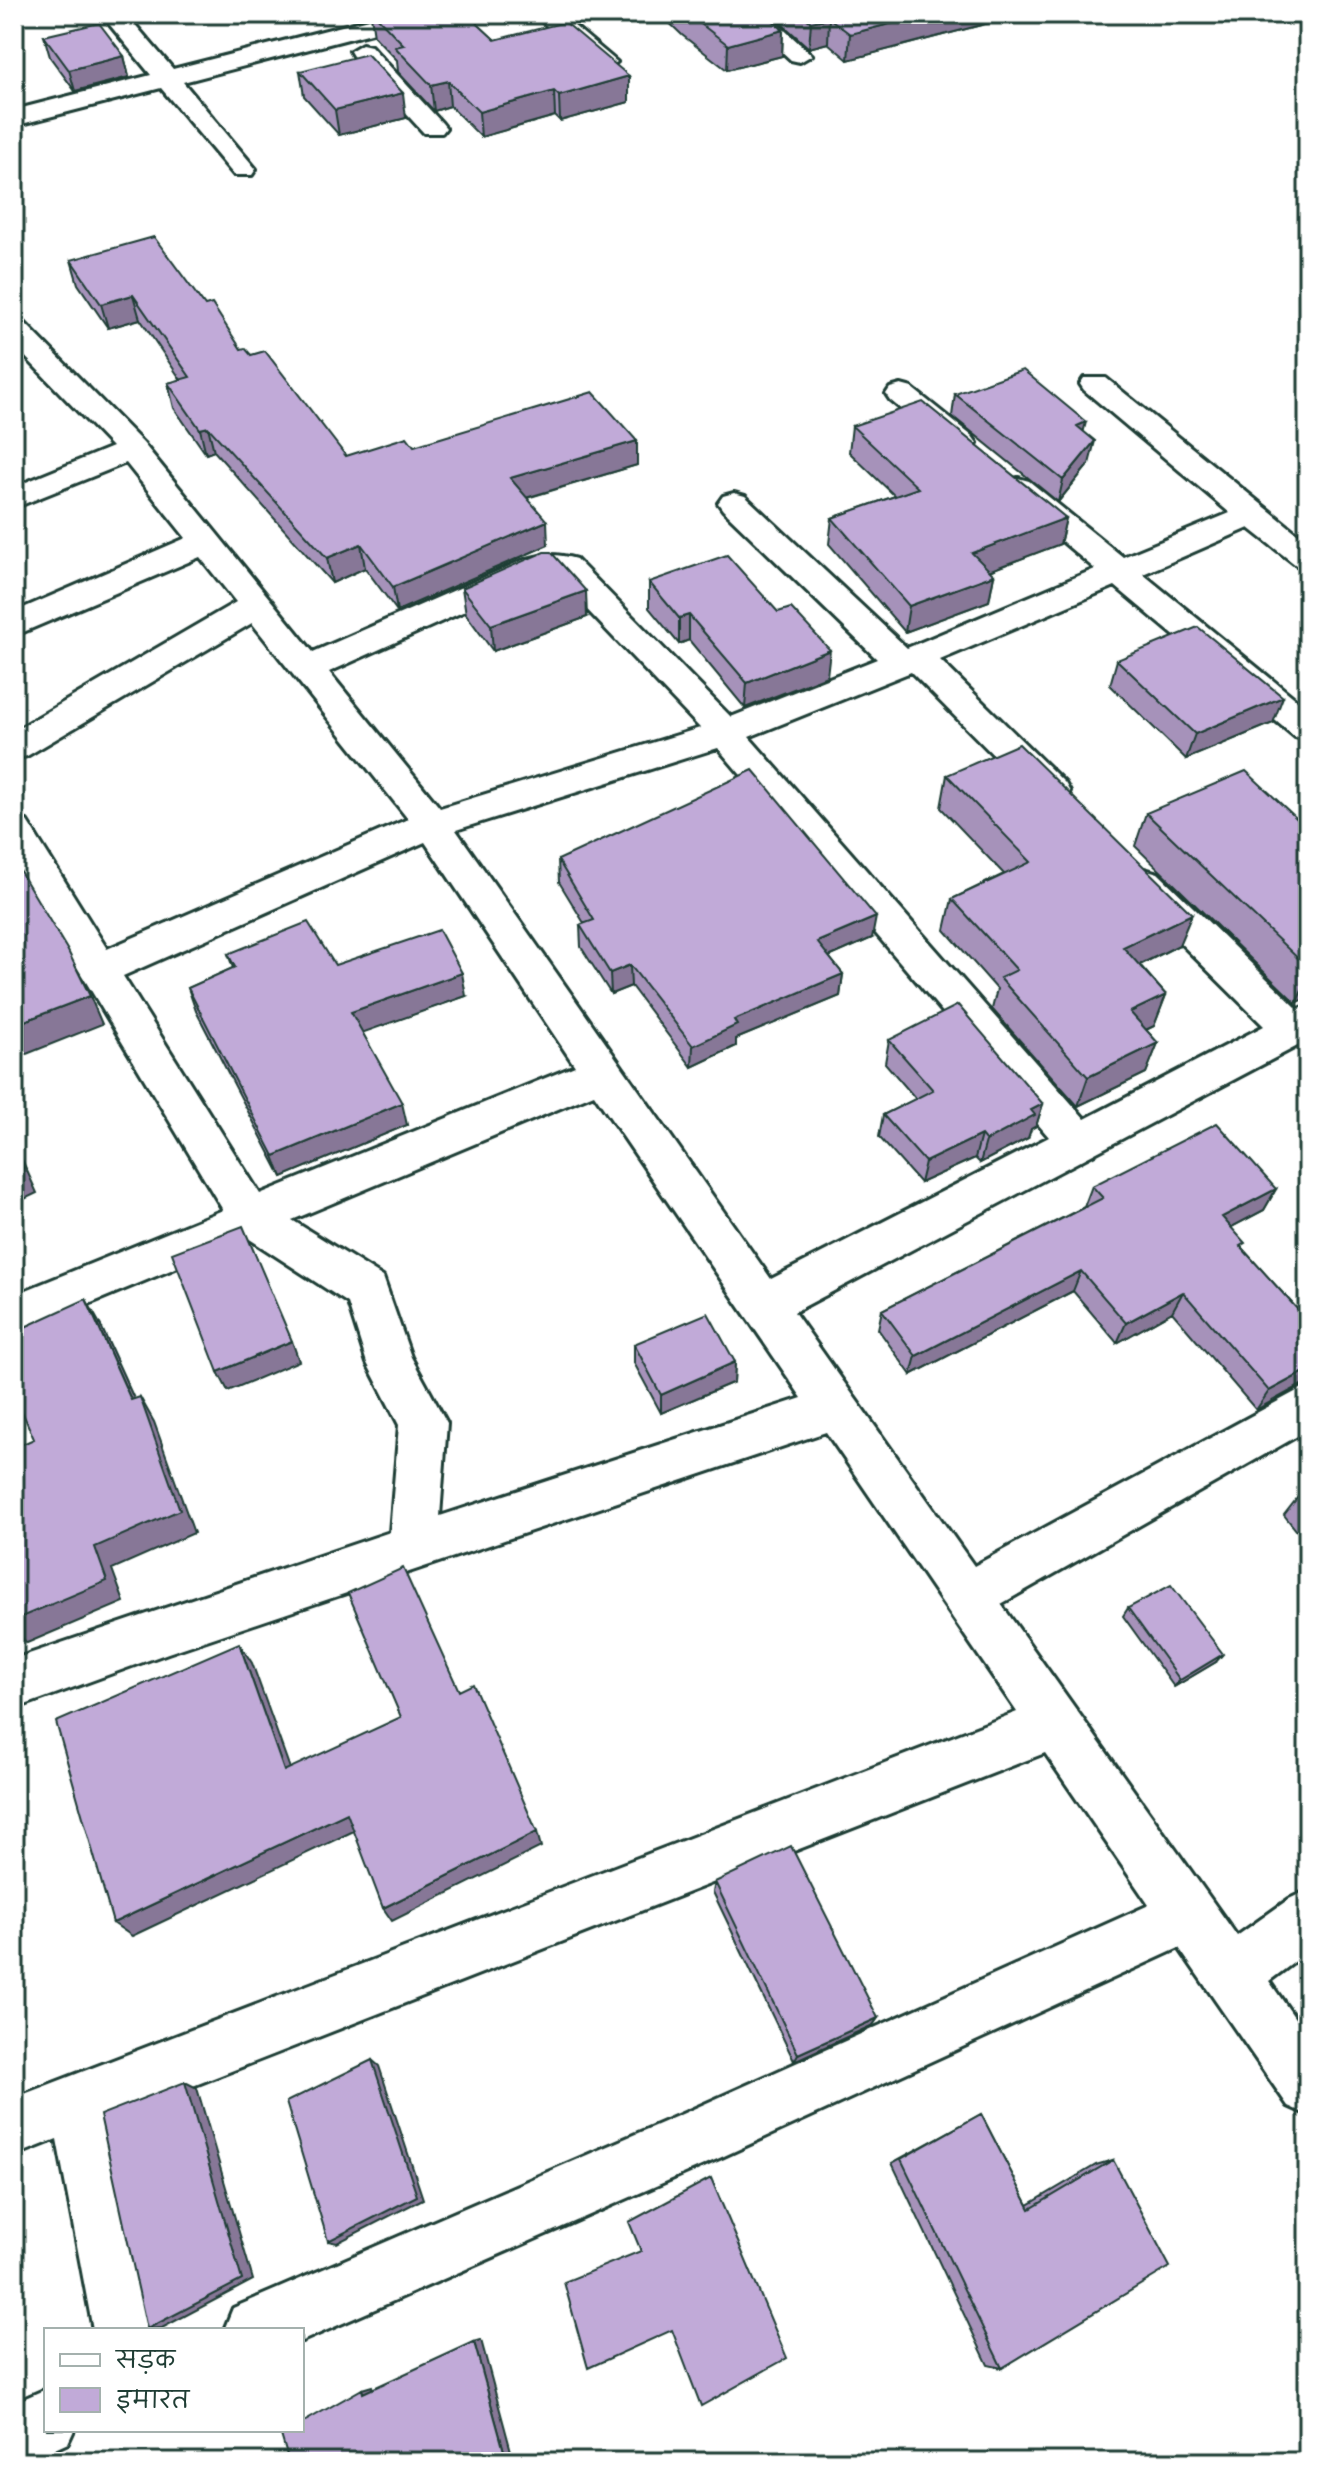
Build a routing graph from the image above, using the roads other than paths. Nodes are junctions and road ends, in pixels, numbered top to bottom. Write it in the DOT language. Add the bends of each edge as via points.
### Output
graph roads {
  1 [pos="113,14"];
  2 [pos="327,14"];
  3 [pos="417,14"];
  4 [pos="545,14"];
  5 [pos="753,14"];
  6 [pos="345,33"];
  7 [pos="800,55"];
  8 [pos="617,71"];
  9 [pos="167,78"];
  10 [pos="14,118"];
  11 [pos="433,128"];
  12 [pos="243,169"];
  13 [pos="14,328"];
  14 [pos="1095,384"];
  15 [pos="901,394"];
  16 [pos="132,450"];
  17 [pos="14,498"];
  18 [pos="734,503"];
  19 [pos="1250,516"];
  20 [pos="206,542"];
  21 [pos="1308,558"];
  22 [pos="1121,571"];
  23 [pos="257,605"];
  24 [pos="14,625"];
  25 [pos="909,660"];
  26 [pos="308,668"];
  27 [pos="1308,728"];
  28 [pos="725,733"];
  29 [pos="14,747"];
  30 [pos="1082,822"];
  31 [pos="432,824"];
  32 [pos="14,831"];
  33 [pos="1115,855"];
  34 [pos="98,970"];
  35 [pos="1300,1026"];
  36 [pos="602,1073"];
  37 [pos="1079,1142"];
  38 [pos="250,1216"];
  39 [pos="764,1305"];
  40 [pos="14,1315"];
  41 [pos="1308,1406"];
  42 [pos="835,1408"];
  43 [pos="413,1548"];
  44 [pos="967,1596"];
  45 [pos="14,1684"];
  46 [pos="1055,1723"];
  47 [pos="1189,1915"];
  48 [pos="1308,1918"];
  49 [pos="1231,1975"];
  50 [pos="1308,2086"];
  51 [pos="79,2102"];
  52 [pos="14,2127"];
  53 [pos="124,2328"];
  54 [pos="260,2328"];
  55 [pos="44,2422"];
  56 [pos="14,2435"];
  1 -- 9 [label="street"];
  2 -- 6 [label="street"];
  3 -- 6 [label="street"];
  4 -- 8 [label="street"];
  5 -- 7 [label="street"];
  6 -- 9 [label="street"];
  6 -- 11 [label="street"];
  9 -- 10 [label="street"];
  9 -- 12 [label="street"];
  13 -- 16 [label="street"];
  14 -- 19 [label="street"];
  15 -- 22 [label="street"];
  16 -- 17 [label="street"];
  16 -- 20 [label="street"];
  18 -- 25 [label="street"];
  19 -- 21 [label="street"];
  19 -- 22 [label="street"];
  20 -- 23 [label="street"];
  20 -- 24 [label="street"];
  22 -- 25 [label="street"];
  22 -- 27 [label="street"];
  23 -- 26 [label="street"];
  23 -- 29 [label="street"];
  25 -- 28 [label="street"];
  25 -- 30 [label="street"];
  26 -- 28 [label="street" via="533,568 556,564 572,574"];
  26 -- 31 [label="street"];
  28 -- 31 [label="street"];
  28 -- 37 [label="street"];
  31 -- 34 [label="street"];
  31 -- 36 [label="street"];
  32 -- 34 [label="street"];
  33 -- 35 [label="street"];
  34 -- 38 [label="street"];
  35 -- 37 [label="street"];
  36 -- 38 [label="street"];
  36 -- 39 [label="street"];
  37 -- 39 [label="street"];
  38 -- 40 [label="street"];
  38 -- 43 [label="street" via="367,1291 390,1363 423,1423"];
  39 -- 42 [label="street"];
  41 -- 44 [label="street"];
  42 -- 43 [label="street"];
  42 -- 44 [label="street"];
  43 -- 45 [label="street"];
  44 -- 46 [label="street"];
  46 -- 47 [label="street"];
  46 -- 51 [label="street"];
  47 -- 49 [label="street"];
  47 -- 54 [label="street"];
  48 -- 49 [label="street"];
  49 -- 50 [label="street"];
  51 -- 52 [label="street"];
  51 -- 53 [label="street"];
  55 -- 56 [label="street"];
}
